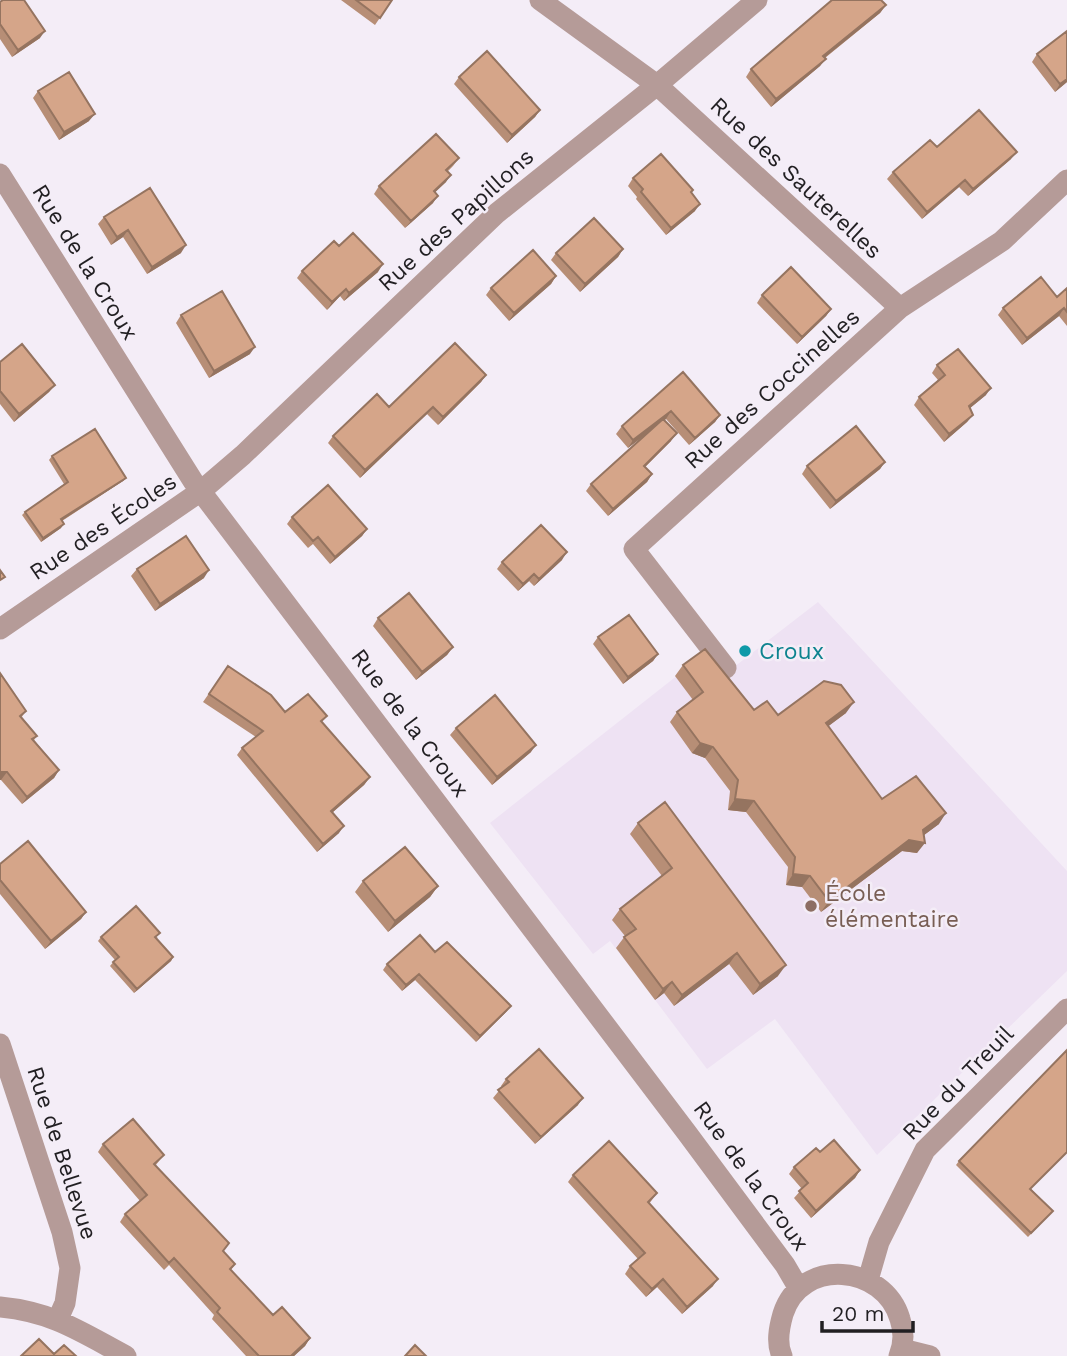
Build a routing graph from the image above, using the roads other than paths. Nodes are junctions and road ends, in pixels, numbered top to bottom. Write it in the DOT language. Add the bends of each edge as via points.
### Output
graph roads {
  1 [pos="540,0"];
  2 [pos="757,0"];
  3 [pos="657,85"];
  4 [pos="0,174"];
  5 [pos="1067,180"];
  6 [pos="900,308"];
  7 [pos="201,491"];
  8 [pos="0,629"];
  9 [pos="726,668"];
  10 [pos="1067,1009"];
  11 [pos="0,1044"];
  12 [pos="868,1280"];
  13 [pos="799,1289"];
  14 [pos="0,1307"];
  15 [pos="58,1320"];
  16 [pos="901,1353"];
  17 [pos="126,1356"];
  18 [pos="782,1356"];
  19 [pos="930,1356"];
  1 -- 3 [label="street, Rue des Sauterelles"];
  2 -- 3 [label="street, Rue des Papillons"];
  3 -- 6 [label="street, Rue des Sauterelles"];
  3 -- 7 [label="street, Rue des Papillons" via="497,213"];
  4 -- 7 [label="street, Rue de la Croux"];
  5 -- 6 [label="street, Rue des Coccinelles" via="1002,242"];
  6 -- 9 [label="street, Rue des Coccinelles" via="634,549"];
  7 -- 8 [label="street, Rue des Écoles"];
  7 -- 13 [label="street, Rue de la Croux" via="687,1133"];
  10 -- 12 [label="street, Rue du Treuil" via="925,1150 878,1242"];
  11 -- 15 [label="street, Rue de Bellevue" via="71,1268"];
  12 -- 13 [label="street" via="844,1273 820,1277"];
  12 -- 16 [label="street" via="885,1292 897,1309 903,1329"];
  13 -- 18 [label="street" via="785,1307 779,1328"];
  14 -- 15 [label="street"];
  15 -- 17 [label="street"];
  16 -- 19 [label="street"];
}
